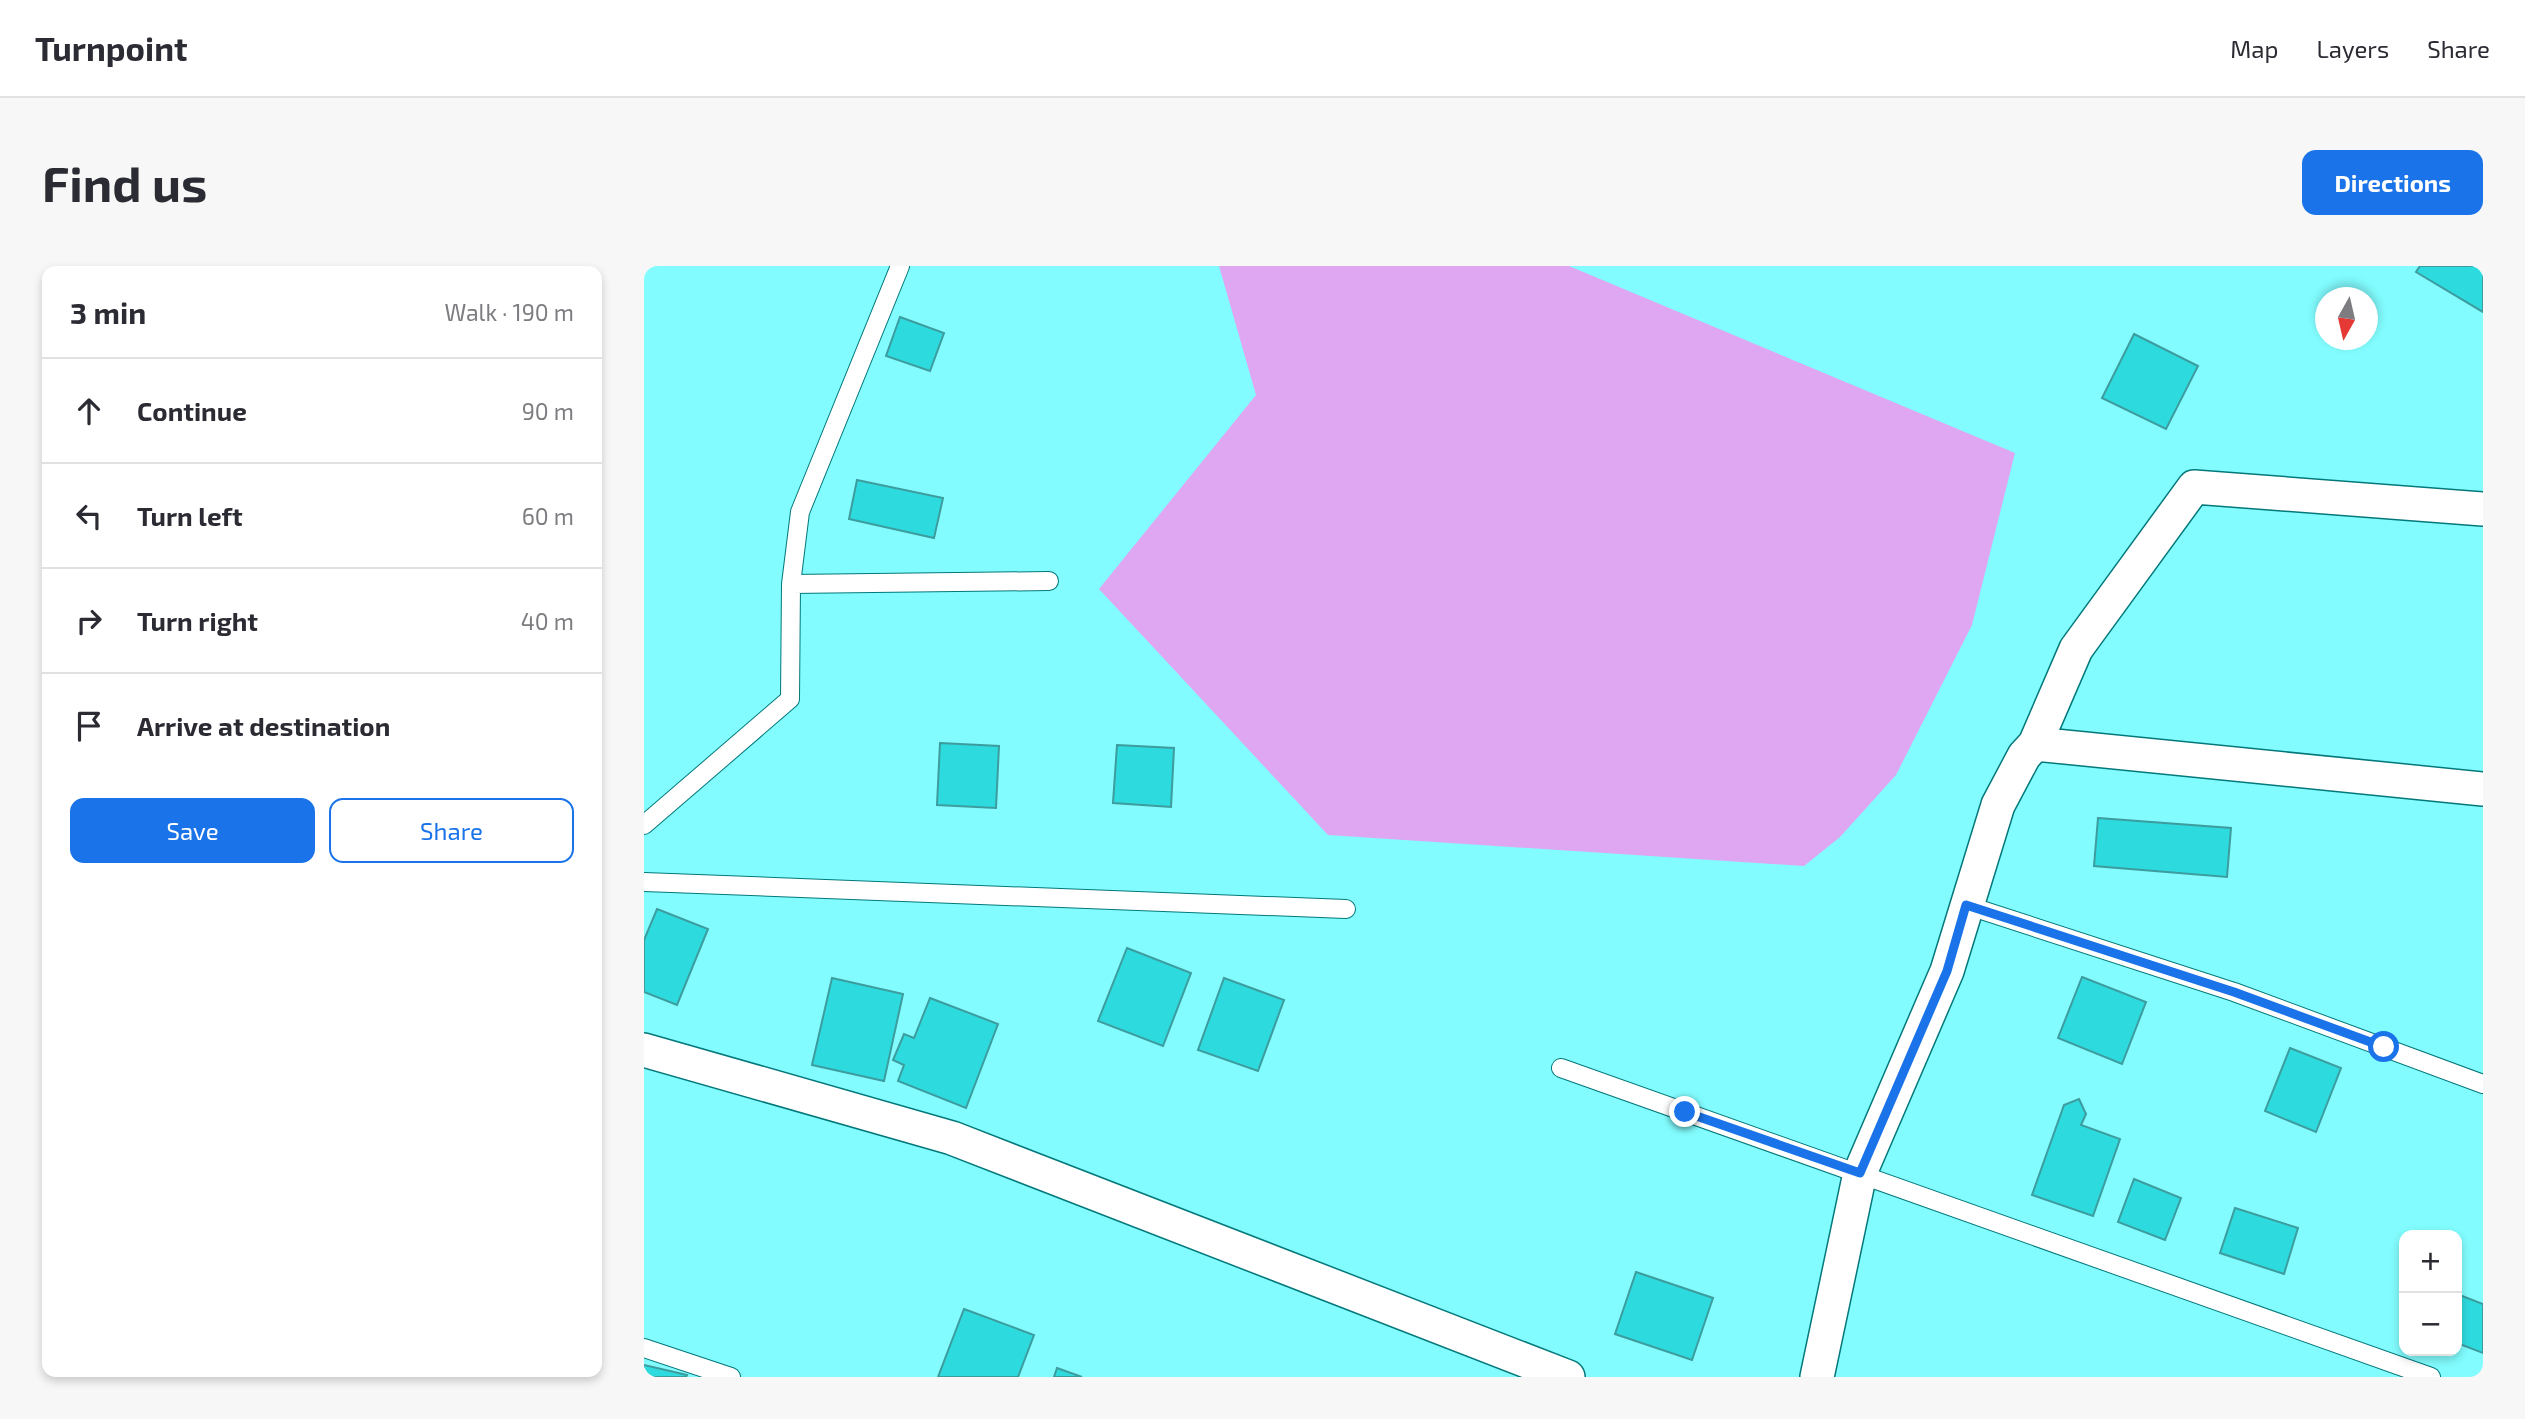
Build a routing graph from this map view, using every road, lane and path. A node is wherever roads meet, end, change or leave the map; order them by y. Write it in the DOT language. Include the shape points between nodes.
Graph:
graph roads {
  1 [pos="900,266"];
  2 [pos="2483,509"];
  3 [pos="1049,581"];
  4 [pos="791,584"];
  5 [pos="2035,744"];
  6 [pos="2483,789"];
  7 [pos="644,825"];
  8 [pos="644,882"];
  9 [pos="1966,905"];
  10 [pos="1346,909"];
  11 [pos="644,1050"];
  12 [pos="1561,1068"];
  13 [pos="2483,1084"];
  14 [pos="1860,1173"];
  15 [pos="644,1348"];
  16 [pos="731,1377"];
  17 [pos="1569,1377"];
  18 [pos="1817,1377"];
  19 [pos="2431,1377"];
  1 -- 4 [label="lane" via="800,512"];
  2 -- 5 [label="street" via="2194,487 2076,649"];
  3 -- 4 [label="lane"];
  4 -- 7 [label="lane" via="790,699"];
  5 -- 6 [label="street"];
  5 -- 9 [label="street" via="1998,805"];
  8 -- 10 [label="lane"];
  9 -- 13 [label="lane" via="2234,992"];
  9 -- 14 [label="street" via="1947,971"];
  11 -- 17 [label="street" via="952,1138"];
  12 -- 14 [label="lane"];
  14 -- 18 [label="street"];
  14 -- 19 [label="lane"];
  15 -- 16 [label="lane"];
}
